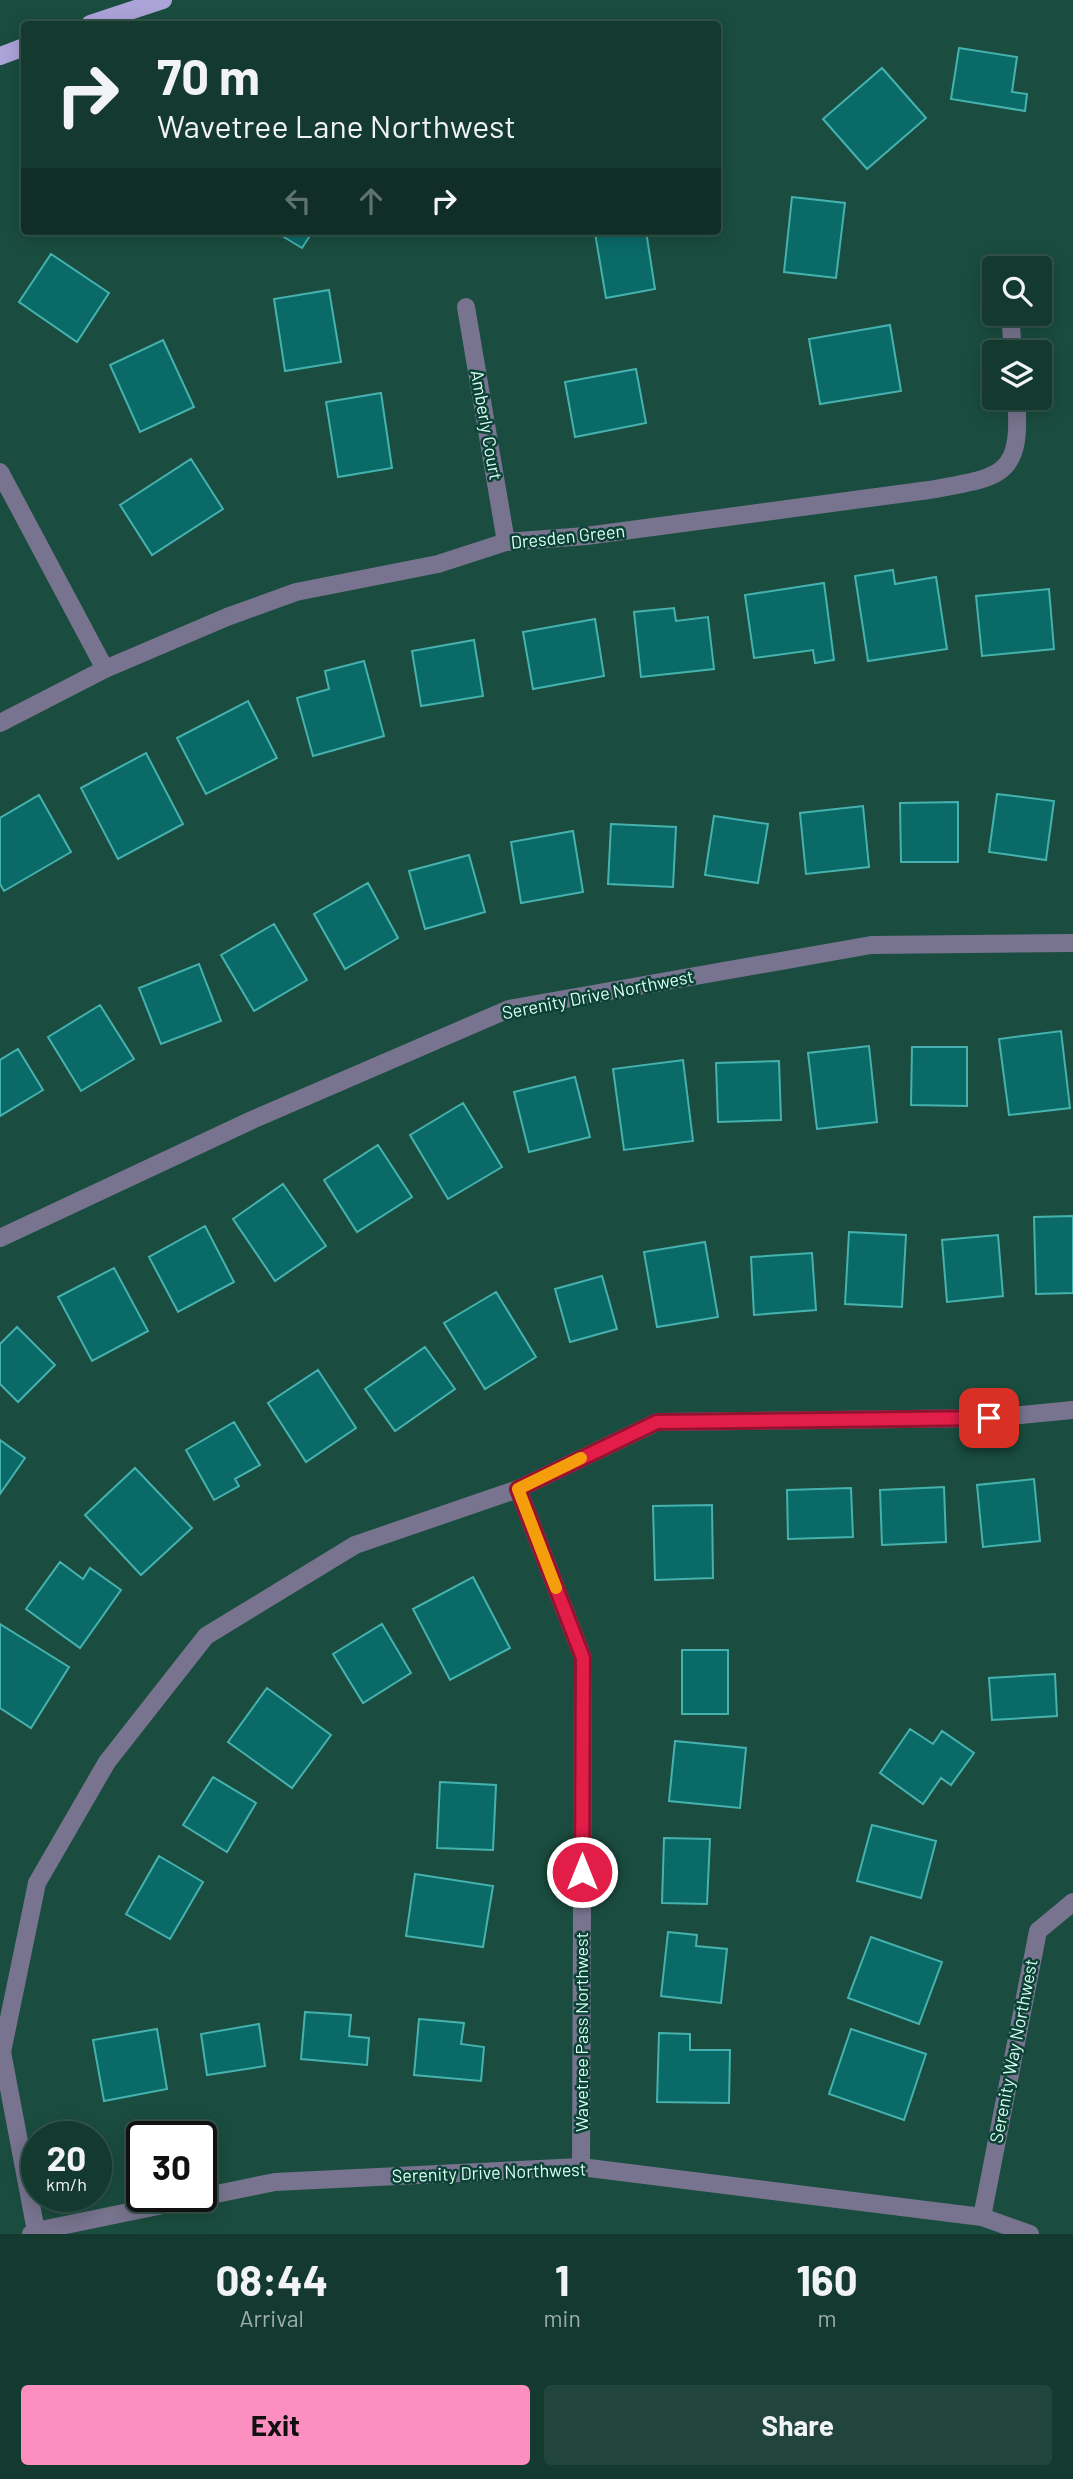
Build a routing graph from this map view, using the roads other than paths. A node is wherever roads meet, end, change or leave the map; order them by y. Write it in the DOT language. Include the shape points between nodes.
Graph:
graph roads {
  1 [pos="163,0"];
  2 [pos="99,21"];
  3 [pos="21,48"];
  4 [pos="0,56"];
  5 [pos="466,307"];
  6 [pos="1016,410"];
  7 [pos="0,472"];
  8 [pos="506,542"];
  9 [pos="105,669"];
  10 [pos="0,723"];
  11 [pos="1073,943"];
  12 [pos="0,1238"];
  13 [pos="1073,1410"];
  14 [pos="518,1489"];
  15 [pos="1073,1902"];
  16 [pos="581,2167"];
  17 [pos="982,2217"];
  18 [pos="34,2232"];
  19 [pos="1030,2234"];
  1 -- 2 [label="main road"];
  3 -- 4 [label="main road"];
  5 -- 8 [label="street, Amberly Court"];
  6 -- 8 [label="street, Dresden Green" via="1017,445 1007,467 983,480 614,533"];
  7 -- 9 [label="street"];
  8 -- 9 [label="street, Dresden Green" via="438,564 296,592"];
  9 -- 10 [label="street, Dresden Green"];
  11 -- 12 [label="street, Serenity Drive Northwest" via="870,944 509,1009 252,1120"];
  13 -- 14 [label="street" via="989,1418 657,1422"];
  14 -- 16 [label="street, Wavetree Pass Northwest" via="583,1658"];
  14 -- 18 [label="street" via="355,1545 205,1636 107,1762 37,1882 2,2052"];
  15 -- 17 [label="street, Serenity Way Northwest" via="1038,1931"];
  16 -- 17 [label="street, Serenity Drive Northwest"];
  16 -- 18 [label="street, Serenity Drive Northwest" via="275,2182"];
  17 -- 19 [label="street, Serenity Drive Northwest"];
}
